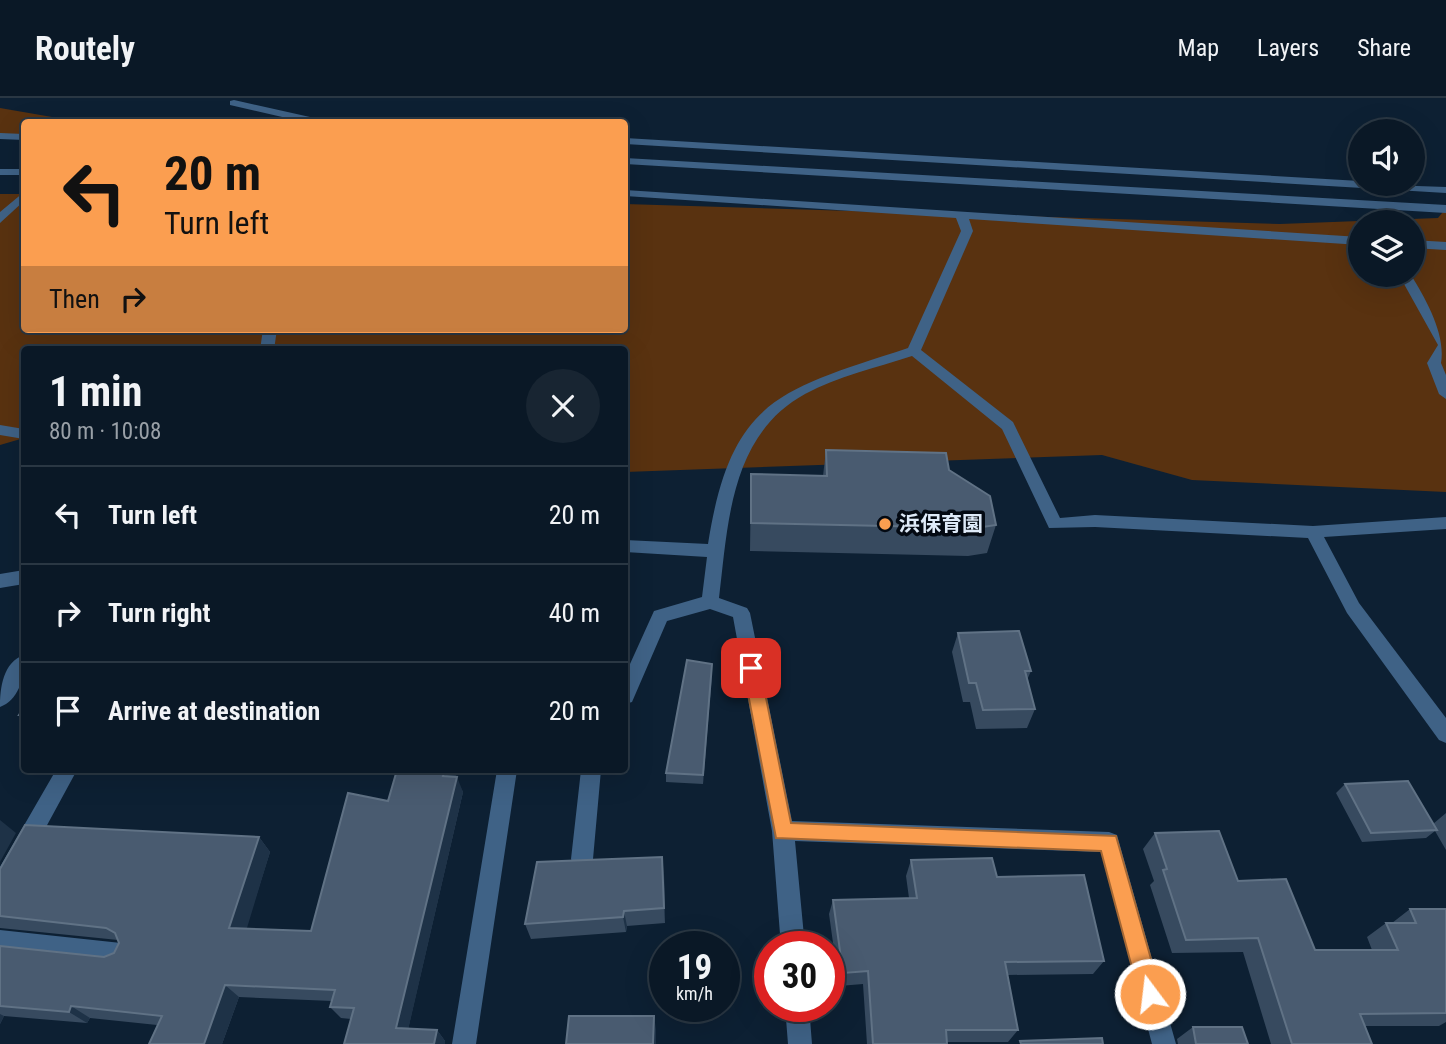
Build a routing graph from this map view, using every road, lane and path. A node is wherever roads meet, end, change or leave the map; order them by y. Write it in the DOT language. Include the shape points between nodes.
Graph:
graph roads {
  1 [pos="234,103"];
  2 [pos="297,119"];
  3 [pos="0,136"];
  4 [pos="21,137"];
  5 [pos="628,141"];
  6 [pos="628,161"];
  7 [pos="0,172"];
  8 [pos="21,172"];
  9 [pos="1446,190"];
  10 [pos="628,193"];
  11 [pos="21,198"];
  12 [pos="1446,209"];
  13 [pos="962,217"];
  14 [pos="0,219"];
  15 [pos="1348,240"];
  16 [pos="1425,245"];
  17 [pos="1446,246"];
  18 [pos="1412,287"];
  19 [pos="1445,346"];
  20 [pos="914,351"];
  21 [pos="1446,394"];
  22 [pos="0,430"];
  23 [pos="21,434"];
  24 [pos="1446,523"];
  25 [pos="1313,532"];
  26 [pos="628,547"];
  27 [pos="717,551"];
  28 [pos="21,578"];
  29 [pos="0,581"];
  30 [pos="710,603"];
  31 [pos="21,668"];
  32 [pos="628,689"];
  33 [pos="0,699"];
  34 [pos="1446,734"];
  35 [pos="65,773"];
  36 [pos="507,773"];
  37 [pos="591,773"];
  38 [pos="783,831"];
  39 [pos="582,859"];
  40 [pos="0,889"];
  41 [pos="792,931"];
  42 [pos="0,942"];
  43 [pos="121,955"];
  44 [pos="798,1022"];
  45 [pos="464,1044"];
  46 [pos="800,1044"];
  47 [pos="1164,1044"];
  1 -- 2 [label="street"];
  3 -- 4 [label="street"];
  5 -- 9 [label="street"];
  6 -- 12 [label="street"];
  7 -- 8 [label="street"];
  10 -- 13 [label="street"];
  11 -- 14 [label="street"];
  13 -- 15 [label="street"];
  13 -- 20 [label="street" via="967,231"];
  16 -- 17 [label="street"];
  18 -- 19 [label="street"];
  19 -- 21 [label="street" via="1434,363"];
  20 -- 25 [label="street" via="1009,426 1055,524 1095,521"];
  20 -- 27 [label="street" via="798,392 759,420 741,447 724,497"];
  22 -- 23 [label="street"];
  24 -- 25 [label="street"];
  25 -- 34 [label="street" via="1353,608"];
  26 -- 27 [label="street"];
  27 -- 30 [label="street"];
  28 -- 29 [label="street"];
  30 -- 32 [label="street" via="660,616"];
  30 -- 38 [label="street" via="741,613"];
  31 -- 33 [label="street"];
  35 -- 40 [label="street"];
  36 -- 45 [label="street"];
  37 -- 39 [label="street"];
  38 -- 41 [label="street"];
  38 -- 47 [label="street" via="1109,842"];
  42 -- 43 [label="street"];
  44 -- 46 [label="street"];
}
